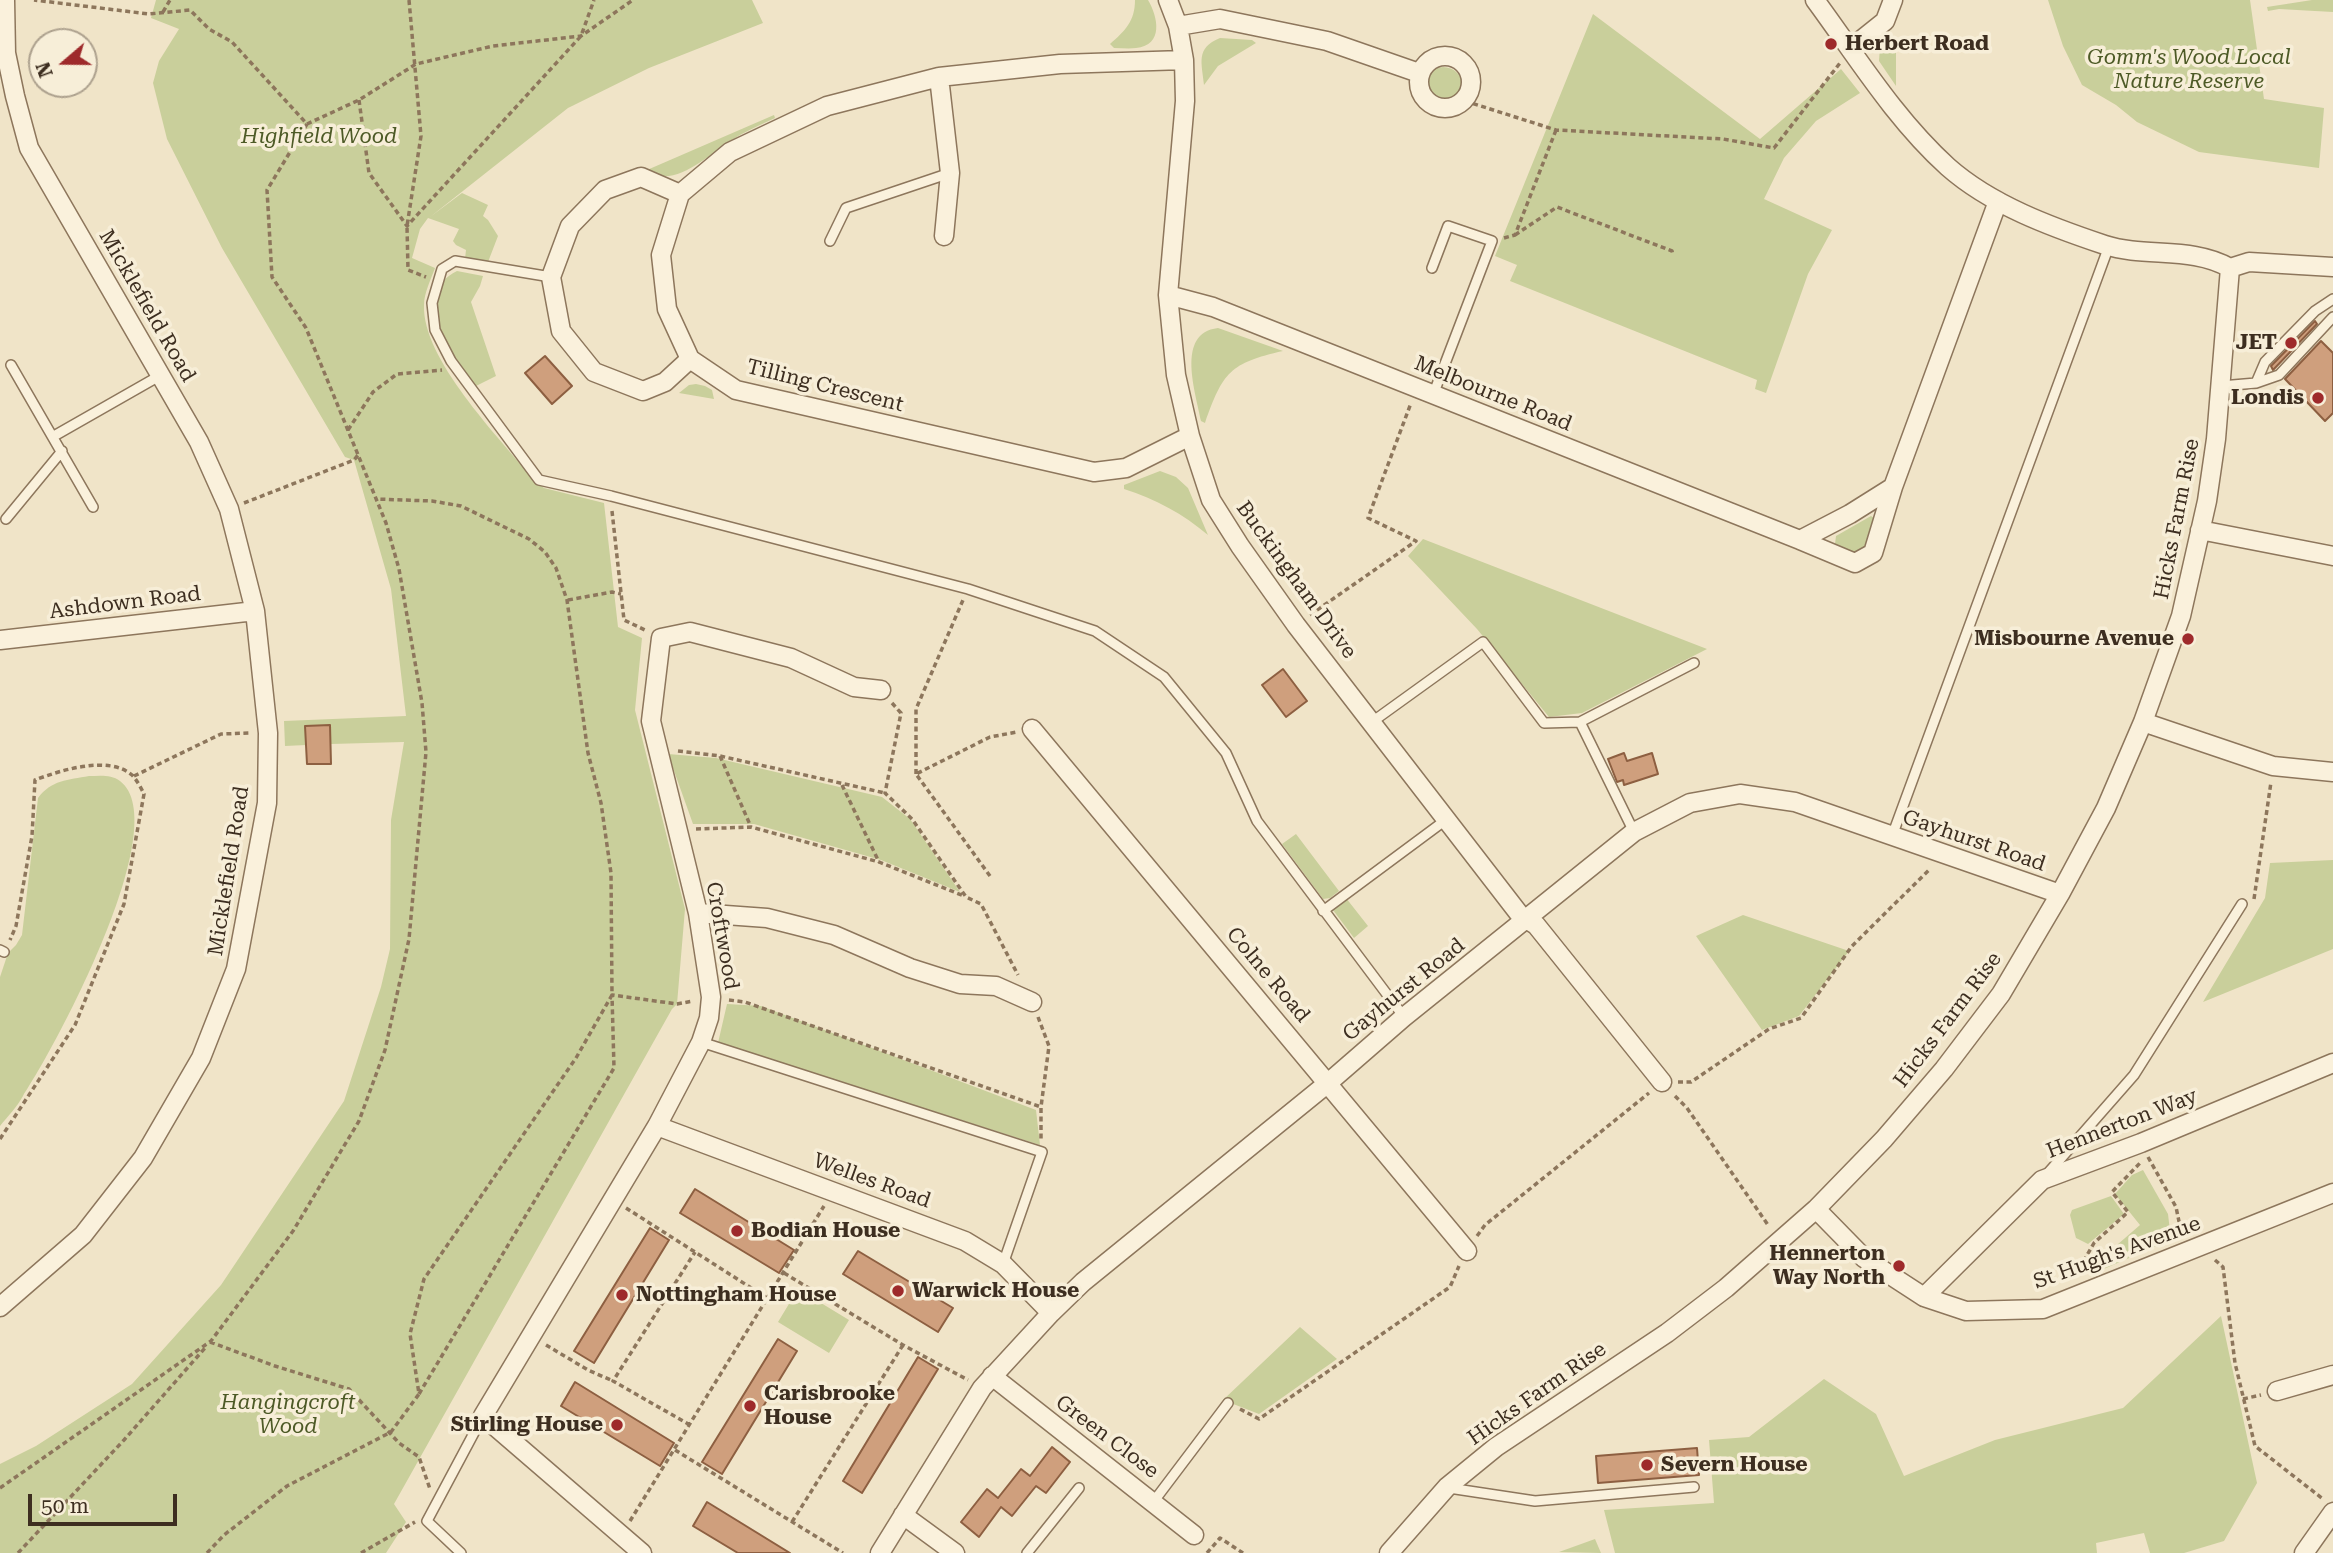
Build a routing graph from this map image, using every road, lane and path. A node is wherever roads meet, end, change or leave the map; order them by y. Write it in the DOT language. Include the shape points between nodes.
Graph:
graph roads {
  1 [pos="5,0"];
  2 [pos="34,0"];
  3 [pos="170,0"];
  4 [pos="409,0"];
  5 [pos="594,0"];
  6 [pos="633,0"];
  7 [pos="1168,0"];
  8 [pos="1815,0"];
  9 [pos="1893,0"];
  10 [pos="163,12"];
  11 [pos="1178,26"];
  12 [pos="581,36"];
  13 [pos="1850,49"];
  14 [pos="3,54"];
  15 [pos="1184,60"];
  16 [pos="416,64"];
  17 [pos="1419,74"];
  18 [pos="939,77"];
  19 [pos="359,100"];
  20 [pos="1465,100"];
  21 [pos="307,124"];
  22 [pos="1556,130"];
  23 [pos="950,173"];
  24 [pos="680,194"];
  25 [pos="1998,201"];
  26 [pos="407,226"];
  27 [pos="1515,235"];
  28 [pos="944,236"];
  29 [pos="830,241"];
  30 [pos="1492,241"];
  31 [pos="2109,246"];
  32 [pos="1673,255"];
  33 [pos="2333,267"];
  34 [pos="1432,268"];
  35 [pos="2230,268"];
  36 [pos="551,277"];
  37 [pos="438,282"];
  38 [pos="1168,295"];
  39 [pos="2333,299"];
  40 [pos="2333,317"];
  41 [pos="690,359"];
  42 [pos="11,365"];
  43 [pos="441,370"];
  44 [pos="161,375"];
  45 [pos="2256,383"];
  46 [pos="2221,386"];
  47 [pos="1425,391"];
  48 [pos="348,430"];
  49 [pos="54,436"];
  50 [pos="1190,436"];
  51 [pos="62,451"];
  52 [pos="358,455"];
  53 [pos="1893,487"];
  54 [pos="611,496"];
  55 [pos="375,499"];
  56 [pos="93,507"];
  57 [pos="229,509"];
  58 [pos="6,519"];
  59 [pos="2200,530"];
  60 [pos="1800,540"];
  61 [pos="2333,556"];
  62 [pos="968,589"];
  63 [pos="621,594"];
  64 [pos="567,600"];
  65 [pos="255,611"];
  66 [pos="1296,625"];
  67 [pos="662,638"];
  68 [pos="0,640"];
  69 [pos="1694,663"];
  70 [pos="881,690"];
  71 [pos="1372,722"];
  72 [pos="1580,722"];
  73 [pos="2143,722"];
  74 [pos="1032,729"];
  75 [pos="268,733"];
  76 [pos="656,748"];
  77 [pos="720,756"];
  78 [pos="2273,766"];
  79 [pos="2333,772"];
  80 [pos="916,774"];
  81 [pos="134,776"];
  82 [pos="842,784"];
  83 [pos="885,793"];
  84 [pos="1447,818"];
  85 [pos="751,827"];
  86 [pos="677,829"];
  87 [pos="1634,832"];
  88 [pos="1892,836"];
  89 [pos="1944,855"];
  90 [pos="879,862"];
  91 [pos="990,876"];
  92 [pos="2060,894"];
  93 [pos="966,897"];
  94 [pos="2254,899"];
  95 [pos="2242,904"];
  96 [pos="1323,911"];
  97 [pos="698,913"];
  98 [pos="1528,919"];
  99 [pos="2,951"];
  100 [pos="612,995"];
  101 [pos="711,997"];
  102 [pos="1032,1002"];
  103 [pos="1404,1017"];
  104 [pos="701,1042"];
  105 [pos="2333,1063"];
  106 [pos="1662,1082"];
  107 [pos="1328,1083"];
  108 [pos="1041,1107"];
  109 [pos="657,1126"];
  110 [pos="0,1139"];
  111 [pos="2141,1143"];
  112 [pos="1042,1152"];
  113 [pos="2042,1180"];
  114 [pos="833,1191"];
  115 [pos="2333,1193"];
  116 [pos="1815,1209"];
  117 [pos="638,1215"];
  118 [pos="1780,1242"];
  119 [pos="1467,1251"];
  120 [pos="695,1252"];
  121 [pos="2186,1252"];
  122 [pos="1003,1264"];
  123 [pos="2223,1267"];
  124 [pos="784,1273"];
  125 [pos="1924,1297"];
  126 [pos="768,1298"];
  127 [pos="2060,1302"];
  128 [pos="0,1307"];
  129 [pos="1051,1313"];
  130 [pos="211,1341"];
  131 [pos="903,1345"];
  132 [pos="554,1350"];
  133 [pos="956,1374"];
  134 [pos="2333,1375"];
  135 [pos="992,1376"];
  136 [pos="614,1381"];
  137 [pos="2277,1391"];
  138 [pos="419,1394"];
  139 [pos="1228,1403"];
  140 [pos="483,1416"];
  141 [pos="690,1425"];
  142 [pos="391,1432"];
  143 [pos="674,1450"];
  144 [pos="1447,1487"];
  145 [pos="1695,1487"];
  146 [pos="0,1488"];
  147 [pos="1079,1488"];
  148 [pos="440,1500"];
  149 [pos="1154,1501"];
  150 [pos="2328,1506"];
  151 [pos="904,1515"];
  152 [pos="792,1522"];
  153 [pos="424,1525"];
  154 [pos="622,1534"];
  155 [pos="1194,1535"];
  156 [pos="18,1553"];
  157 [pos="207,1553"];
  158 [pos="361,1553"];
  159 [pos="461,1553"];
  160 [pos="642,1553"];
  161 [pos="843,1553"];
  162 [pos="880,1553"];
  163 [pos="955,1553"];
  164 [pos="1027,1553"];
  165 [pos="1207,1553"];
  166 [pos="1243,1553"];
  167 [pos="1389,1553"];
  168 [pos="2304,1553"];
  1 -- 14 [label="street, Micklefield Road"];
  2 -- 10 [label="path"];
  3 -- 10 [label="path"];
  4 -- 16 [label="path"];
  5 -- 12 [label="path"];
  6 -- 12 [label="path"];
  7 -- 11 [label="street, Buckingham Drive"];
  8 -- 13 [label="street"];
  9 -- 13 [label="street" via="1885,20"];
  10 -- 21 [label="path" via="190,10 209,29 232,42"];
  11 -- 15 [label="street, Buckingham Drive"];
  11 -- 17 [label="street" via="1220,19 1327,41"];
  12 -- 16 [label="path" via="493,46"];
  12 -- 26 [label="path"];
  13 -- 22 [label="path" via="1774,148 1723,139"];
  13 -- 25 [label="street" via="1902,119 1950,168"];
  14 -- 44 [label="street, Micklefield Road" via="29,148"];
  15 -- 18 [label="street" via="1060,65"];
  15 -- 38 [label="street, Buckingham Drive" via="1185,101"];
  16 -- 19 [label="path"];
  16 -- 26 [label="path" via="421,136"];
  17 -- 20 [label="street" via="1420,92 1431,106 1449,109"];
  17 -- 20 [label="street" via="1431,58 1450,54 1466,64 1473,83"];
  18 -- 23 [label="street"];
  18 -- 24 [label="street" via="827,106 730,152"];
  19 -- 21 [label="path"];
  19 -- 26 [label="path" via="369,173"];
  20 -- 22 [label="path"];
  21 -- 48 [label="path" via="267,190 272,277 306,328"];
  22 -- 27 [label="path"];
  23 -- 28 [label="street"];
  23 -- 29 [label="lane" via="846,208"];
  24 -- 36 [label="street" via="641,177 605,190 570,226"];
  24 -- 41 [label="street" via="662,255 667,309"];
  25 -- 31 [label="street"];
  25 -- 53 [label="street, Melbourne Road"];
  26 -- 37 [label="path" via="408,270"];
  27 -- 30 [label="path"];
  27 -- 32 [label="path" via="1557,207"];
  30 -- 34 [label="lane" via="1448,226"];
  30 -- 47 [label="lane"];
  31 -- 35 [label="street" via="2213,258"];
  31 -- 88 [label="lane"];
  33 -- 35 [label="street" via="2249,262"];
  35 -- 46 [label="street, Hicks Farm Rise"];
  36 -- 37 [label="lane" via="455,261 442,269"];
  36 -- 41 [label="street" via="561,331 594,372 643,391 665,383"];
  37 -- 54 [label="lane" via="432,303 435,330 451,361 539,480"];
  38 -- 47 [label="street, Melbourne Road" via="1213,307"];
  38 -- 50 [label="street, Buckingham Drive" via="1176,375"];
  39 -- 45 [label="lane" via="2265,362"];
  40 -- 45 [label="lane" via="2278,375"];
  41 -- 50 [label="street, Tilling Crescent" via="736,390 1094,472 1126,468"];
  42 -- 49 [label="lane"];
  43 -- 48 [label="path" via="397,374 373,392"];
  44 -- 49 [label="lane"];
  44 -- 57 [label="street, Micklefield Road" via="200,442"];
  45 -- 46 [label="lane"];
  46 -- 59 [label="street, Hicks Farm Rise"];
  47 -- 60 [label="street, Melbourne Road"];
  47 -- 66 [label="path" via="1368,518 1416,541"];
  48 -- 52 [label="path"];
  49 -- 51 [label="lane"];
  50 -- 66 [label="street, Buckingham Drive" via="1211,500"];
  51 -- 56 [label="lane"];
  51 -- 58 [label="lane"];
  52 -- 55 [label="path"];
  52 -- 57 [label="path"];
  53 -- 60 [label="street"];
  53 -- 60 [label="street, Melbourne Road" via="1873,553 1855,563"];
  54 -- 62 [label="lane"];
  54 -- 63 [label="path"];
  55 -- 64 [label="path" via="461,506 529,539 555,568"];
  55 -- 130 [label="path" via="399,569 426,752 409,939 385,1050 359,1121 293,1231"];
  57 -- 65 [label="street, Micklefield Road"];
  59 -- 61 [label="street"];
  59 -- 73 [label="street, Hicks Farm Rise" via="2181,616"];
  62 -- 80 [label="path" via="916,709"];
  62 -- 96 [label="lane" via="1095,631 1164,677 1226,753 1256,821"];
  63 -- 64 [label="path"];
  63 -- 67 [label="path" via="624,620"];
  64 -- 100 [label="path" via="588,753 611,873"];
  65 -- 68 [label="street, Ashdown Road"];
  65 -- 75 [label="street, Micklefield Road"];
  66 -- 71 [label="street, Buckingham Drive"];
  67 -- 70 [label="street" via="690,632 791,658 854,687"];
  67 -- 76 [label="street, Croftwood" via="651,721"];
  69 -- 72 [label="lane"];
  70 -- 83 [label="path" via="901,713"];
  71 -- 72 [label="lane" via="1483,642 1544,723"];
  71 -- 84 [label="street, Buckingham Drive"];
  72 -- 87 [label="lane"];
  73 -- 78 [label="street"];
  73 -- 92 [label="street, Hicks Farm Rise" via="2106,808"];
  74 -- 80 [label="path" via="990,737"];
  74 -- 107 [label="street, Colne Road"];
  75 -- 81 [label="path" via="221,734"];
  75 -- 128 [label="street, Micklefield Road" via="267,803 236,969 201,1058 143,1158 83,1235"];
  76 -- 77 [label="path"];
  76 -- 86 [label="street, Croftwood"];
  77 -- 82 [label="path"];
  77 -- 85 [label="path"];
  78 -- 79 [label="street"];
  78 -- 94 [label="path"];
  80 -- 91 [label="path"];
  81 -- 99 [label="path" via="114,765 61,770 35,780 32,836 16,926"];
  81 -- 110 [label="path" via="144,794 124,904 75,1025"];
  82 -- 83 [label="path"];
  82 -- 90 [label="path"];
  83 -- 93 [label="path" via="912,819"];
  84 -- 96 [label="lane"];
  84 -- 98 [label="street, Buckingham Drive" via="1520,915"];
  85 -- 86 [label="path"];
  85 -- 90 [label="path"];
  86 -- 97 [label="street, Croftwood"];
  87 -- 88 [label="street, Gayhurst Road" via="1690,803 1740,794 1795,802"];
  87 -- 98 [label="street, Gayhurst Road"];
  88 -- 89 [label="street, Gayhurst Road"];
  89 -- 92 [label="street, Gayhurst Road"];
  89 -- 106 [label="path" via="1852,946 1801,1018 1769,1029 1690,1082"];
  90 -- 93 [label="path"];
  92 -- 116 [label="street, Hicks Farm Rise" via="2001,994 1944,1069"];
  93 -- 102 [label="path" via="981,904"];
  95 -- 113 [label="lane" via="2134,1075"];
  96 -- 103 [label="lane"];
  97 -- 101 [label="street, Croftwood"];
  97 -- 102 [label="street" via="767,918 834,935 910,968 960,984 996,986"];
  98 -- 103 [label="street, Gayhurst Road"];
  98 -- 106 [label="street, Buckingham Drive"];
  100 -- 101 [label="path" via="677,1004"];
  100 -- 138 [label="path" via="614,1068"];
  100 -- 138 [label="path" via="576,1058 425,1279 410,1334"];
  101 -- 104 [label="street, Croftwood"];
  101 -- 108 [label="path" via="746,1002"];
  102 -- 108 [label="path" via="1049,1046"];
  103 -- 107 [label="street, Gayhurst Road"];
  104 -- 109 [label="street, Croftwood"];
  104 -- 112 [label="lane"];
  105 -- 111 [label="street, Hennerton Way"];
  106 -- 118 [label="path" via="1687,1108"];
  106 -- 119 [label="path" via="1485,1225"];
  107 -- 119 [label="street, Colne Road"];
  107 -- 129 [label="street, Gayhurst Road"];
  108 -- 112 [label="path"];
  109 -- 114 [label="street, Welles Road"];
  109 -- 140 [label="street, Croftwood"];
  111 -- 113 [label="street, Hennerton Way"];
  111 -- 121 [label="path" via="2176,1207"];
  111 -- 127 [label="path" via="2142,1161 2112,1192 2128,1212 2094,1243"];
  112 -- 122 [label="lane"];
  113 -- 125 [label="street, Hennerton Way"];
  114 -- 122 [label="street, Welles Road" via="965,1241"];
  114 -- 124 [label="path"];
  115 -- 121 [label="street, St Hugh's Avenue"];
  116 -- 118 [label="street, Hicks Farm Rise"];
  116 -- 125 [label="street, St Hugh's Avenue" via="1864,1258"];
  117 -- 120 [label="path"];
  118 -- 144 [label="street, Hicks Farm Rise" via="1667,1333 1496,1447"];
  119 -- 139 [label="path" via="1450,1287 1259,1419"];
  120 -- 126 [label="path"];
  120 -- 136 [label="path"];
  121 -- 127 [label="street, St Hugh's Avenue"];
  122 -- 129 [label="street, Welles Road"];
  123 -- 150 [label="path" via="2235,1363 2255,1446"];
  124 -- 126 [label="path"];
  124 -- 131 [label="path"];
  125 -- 127 [label="street, St Hugh's Avenue" via="1966,1311 2043,1309"];
  126 -- 141 [label="path"];
  129 -- 135 [label="street, Gayhurst Road"];
  130 -- 142 [label="path" via="349,1389"];
  130 -- 146 [label="path"];
  130 -- 156 [label="path"];
  131 -- 133 [label="path"];
  131 -- 152 [label="path"];
  132 -- 136 [label="path"];
  134 -- 137 [label="street"];
  135 -- 149 [label="street, Green Close"];
  135 -- 151 [label="street, Gayhurst Road"];
  136 -- 141 [label="path"];
  138 -- 142 [label="path"];
  139 -- 149 [label="lane"];
  140 -- 148 [label="lane"];
  140 -- 154 [label="street"];
  141 -- 143 [label="path"];
  142 -- 148 [label="path" via="419,1457 428,1488"];
  142 -- 157 [label="path" via="287,1486"];
  143 -- 152 [label="path"];
  143 -- 154 [label="path"];
  144 -- 145 [label="lane" via="1535,1501"];
  144 -- 167 [label="street, Hicks Farm Rise"];
  147 -- 164 [label="lane"];
  148 -- 153 [label="lane"];
  149 -- 155 [label="street, Green Close"];
  150 -- 168 [label="street"];
  151 -- 162 [label="street, Gayhurst Road"];
  151 -- 163 [label="street"];
  152 -- 161 [label="path"];
  153 -- 158 [label="path" via="415,1522"];
  153 -- 159 [label="lane"];
  154 -- 160 [label="street"];
  165 -- 166 [label="path" via="1220,1538"];
}
